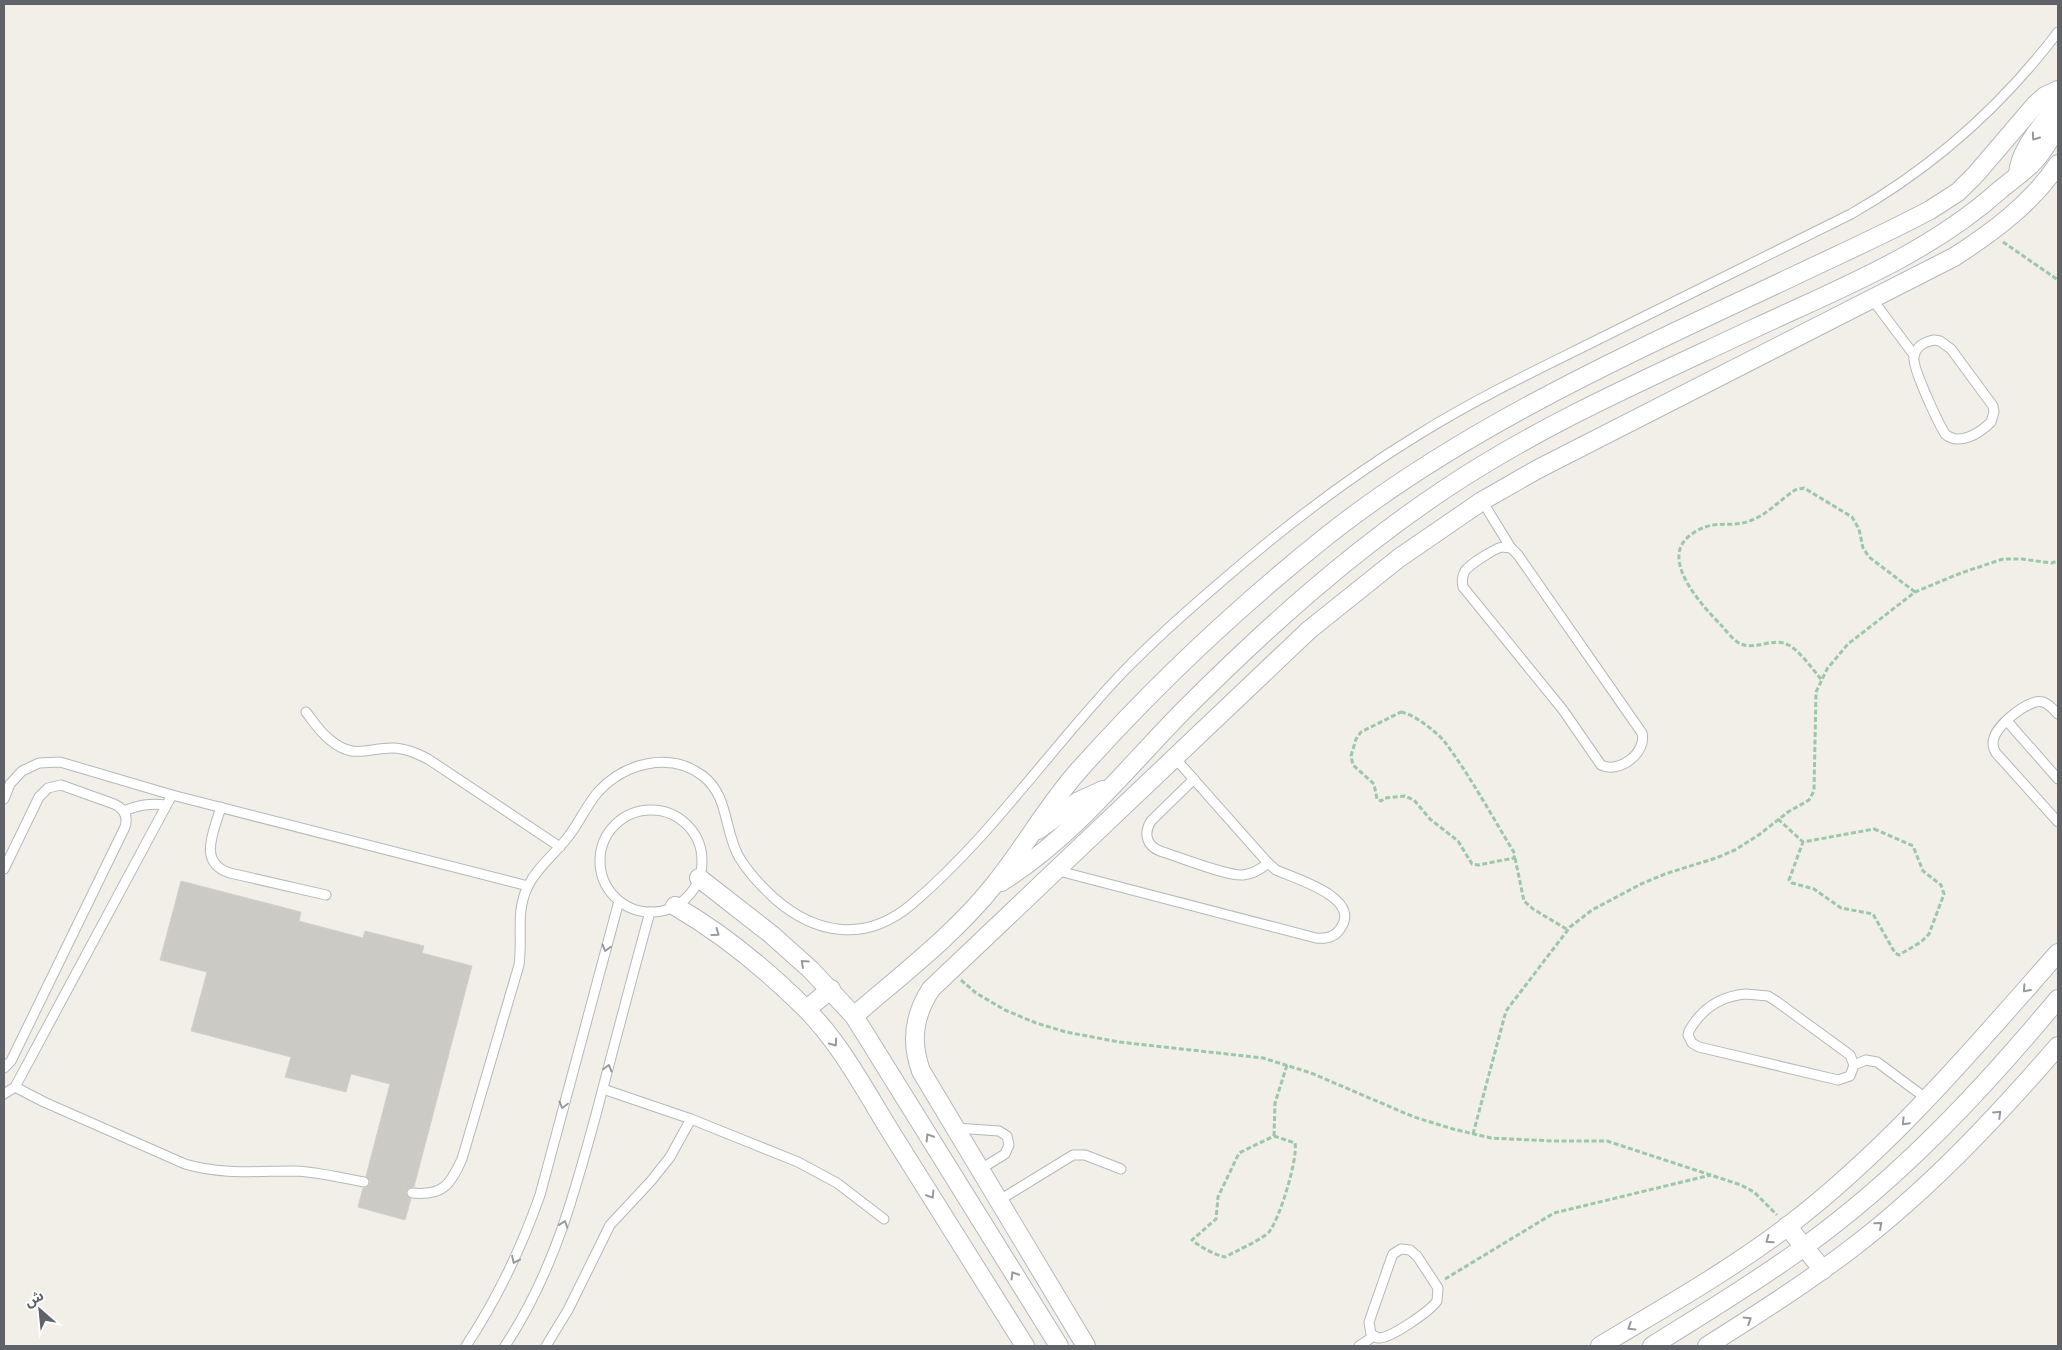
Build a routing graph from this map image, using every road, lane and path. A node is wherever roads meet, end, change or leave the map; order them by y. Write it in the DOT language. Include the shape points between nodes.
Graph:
graph roads {
  1 [pos="2058,32"];
  2 [pos="2058,90"];
  3 [pos="2058,103"];
  4 [pos="2058,126"];
  5 [pos="2058,164"];
  6 [pos="2018,174"];
  7 [pos="1958,192"];
  8 [pos="1975,213"];
  9 [pos="1990,233"];
  10 [pos="2058,280"];
  11 [pos="1872,299"];
  12 [pos="1914,355"];
  13 [pos="1482,502"];
  14 [pos="1511,548"];
  15 [pos="2058,561"];
  16 [pos="1914,592"];
  17 [pos="1821,679"];
  18 [pos="306,712"];
  19 [pos="2058,714"];
  20 [pos="2007,721"];
  21 [pos="1174,757"];
  22 [pos="1194,779"];
  23 [pos="2058,779"];
  24 [pos="1108,789"];
  25 [pos="172,795"];
  26 [pos="4,799"];
  27 [pos="166,805"];
  28 [pos="221,808"];
  29 [pos="124,811"];
  30 [pos="1778,819"];
  31 [pos="2058,822"];
  32 [pos="1030,835"];
  33 [pos="1803,842"];
  34 [pos="560,847"];
  35 [pos="1515,857"];
  36 [pos="1268,863"];
  37 [pos="4,869"];
  38 [pos="1055,870"];
  39 [pos="699,878"];
  40 [pos="528,886"];
  41 [pos="992,888"];
  42 [pos="326,895"];
  43 [pos="619,901"];
  44 [pos="675,906"];
  45 [pos="650,912"];
  46 [pos="1568,930"];
  47 [pos="929,951"];
  48 [pos="2058,953"];
  49 [pos="949,970"];
  50 [pos="831,989"];
  51 [pos="2058,999"];
  52 [pos="807,1009"];
  53 [pos="854,1016"];
  54 [pos="2058,1046"];
  55 [pos="1287,1064"];
  56 [pos="1854,1065"];
  57 [pos="4,1068"];
  58 [pos="15,1087"];
  59 [pos="603,1089"];
  60 [pos="4,1094"];
  61 [pos="1927,1099"];
  62 [pos="691,1119"];
  63 [pos="955,1128"];
  64 [pos="1473,1134"];
  65 [pos="1274,1136"];
  66 [pos="1121,1169"];
  67 [pos="979,1170"];
  68 [pos="1712,1175"];
  69 [pos="364,1182"];
  70 [pos="412,1193"];
  71 [pos="998,1201"];
  72 [pos="884,1219"];
  73 [pos="1787,1226"];
  74 [pos="1804,1247"];
  75 [pos="1823,1270"];
  76 [pos="1435,1284"];
  77 [pos="1030,1300"];
  78 [pos="1066,1315"];
  79 [pos="1374,1336"];
  80 [pos="466,1346"];
  81 [pos="505,1346"];
  82 [pos="546,1346"];
  83 [pos="1025,1346"];
  84 [pos="1059,1346"];
  85 [pos="1086,1346"];
  86 [pos="1359,1346"];
  87 [pos="1600,1346"];
  88 [pos="1652,1346"];
  89 [pos="1707,1346"];
  1 -- 34 [label="lane" via="1995,105 1921,170 1887,194 1462,409 1374,463 1324,499 1225,579 1124,671 972,845 912,904 890,919 862,928 832,930 798,916 764,888 740,859 718,791 700,774 678,764 653,763 618,776 594,796"];
  2 -- 7 [label="street" via="2036,105"];
  3 -- 6 [label="street, one-way" via="2028,147 2019,164"];
  4 -- 6 [label="street" via="2039,155"];
  5 -- 9 [label="street" via="2027,201"];
  6 -- 8 [label="street"];
  7 -- 8 [label="street"];
  7 -- 32 [label="street" via="1904,224 1558,390 1491,426 1392,488 1322,540 1192,654 1078,771"];
  8 -- 9 [label="street"];
  8 -- 24 [label="street" via="1942,236 1884,268 1578,411 1444,490 1348,560 1263,633"];
  9 -- 10 [label="path"];
  9 -- 11 [label="street" via="1954,258"];
  11 -- 12 [label="lane"];
  11 -- 13 [label="street" via="1538,469"];
  12 -- 12 [label="lane" via="1928,341 1940,341 1946,345 1993,406 1991,422 1960,440 1949,438 1915,368"];
  13 -- 14 [label="lane"];
  13 -- 21 [label="street" via="1353,593"];
  14 -- 14 [label="lane" via="1642,734 1640,749 1620,766 1602,765 1563,710 1463,587 1463,576 1469,567 1498,548"];
  15 -- 16 [label="path" via="2003,559"];
  16 -- 17 [label="path" via="1848,644"];
  16 -- 17 [label="path" via="1870,557 1863,548 1859,529 1852,517 1804,488 1796,490 1755,520 1707,526 1693,532 1678,550 1678,557 1690,590 1709,614 1742,644 1786,644"];
  17 -- 30 [label="path" via="1814,702 1814,791 1808,800"];
  18 -- 34 [label="lane" via="328,738 348,750 371,752 395,748 412,751 428,759"];
  19 -- 20 [label="lane" via="2043,702 2031,702"];
  20 -- 23 [label="lane"];
  20 -- 31 [label="lane" via="1994,737 1996,753"];
  21 -- 22 [label="lane"];
  21 -- 38 [label="street"];
  22 -- 36 [label="lane"];
  22 -- 36 [label="lane" via="1148,826 1146,836 1151,846 1160,852 1234,874 1256,872"];
  24 -- 32 [label="street" via="1077,802"];
  24 -- 41 [label="street" via="1051,845"];
  25 -- 26 [label="lane" via="60,762 50,762 22,771 10,784"];
  25 -- 27 [label="lane"];
  25 -- 28 [label="lane"];
  27 -- 29 [label="lane" via="144,804"];
  27 -- 58 [label="lane"];
  28 -- 40 [label="lane"];
  28 -- 42 [label="lane" via="210,846 217,867 230,873"];
  29 -- 37 [label="lane" via="114,804 61,785 48,788 39,797"];
  29 -- 57 [label="lane" via="125,828 11,1061"];
  30 -- 33 [label="path"];
  30 -- 46 [label="path" via="1735,850 1642,884 1592,910"];
  32 -- 41 [label="street"];
  33 -- 33 [label="path" via="1870,829 1913,846 1923,871 1944,890 1944,898 1929,934 1921,942 1897,954 1873,914 1841,908 1814,889 1792,883 1789,877"];
  34 -- 40 [label="lane"];
  35 -- 35 [label="path" via="1447,744 1438,735 1401,712 1361,732 1351,756 1352,762 1374,784 1378,800 1405,796 1414,800 1430,820 1458,842 1472,864"];
  35 -- 46 [label="path" via="1528,906"];
  36 -- 38 [label="lane" via="1276,870 1338,899 1345,917 1336,934 1316,938"];
  38 -- 49 [label="street"];
  39 -- 43 [label="lane" via="702,857 690,828 663,812 642,811 614,826 600,854 604,880"];
  39 -- 44 [label="lane" via="690,894"];
  50 -- 39 [label="street, one-way" via="772,935"];
  40 -- 70 [label="lane" via="519,918 519,965 462,1159 453,1178 442,1189 428,1195"];
  41 -- 47 [label="street"];
  43 -- 45 [label="lane" via="628,907"];
  43 -- 80 [label="lane, one-way" via="537,1204 515,1260"];
  44 -- 45 [label="lane"];
  44 -- 52 [label="street, one-way" via="756,963"];
  59 -- 45 [label="lane, one-way"];
  46 -- 64 [label="path" via="1506,1011"];
  47 -- 49 [label="street"];
  47 -- 53 [label="street"];
  48 -- 61 [label="street, one-way"];
  49 -- 55 [label="path" via="990,1002 1052,1028 1119,1042 1238,1055"];
  49 -- 63 [label="street" via="924,998 916,1020 914,1045 921,1071"];
  50 -- 52 [label="street"];
  50 -- 53 [label="street"];
  51 -- 74 [label="street" via="1936,1135"];
  52 -- 83 [label="street, one-way" via="859,1080"];
  77 -- 53 [label="street, one-way"];
  75 -- 54 [label="street, one-way" via="1921,1189 2010,1102"];
  55 -- 64 [label="path" via="1414,1116"];
  55 -- 65 [label="path" via="1274,1103"];
  56 -- 56 [label="lane" via="1846,1051 1776,1001 1757,994 1736,995 1716,1002 1707,1008 1688,1035 1699,1047 1838,1080 1850,1076"];
  56 -- 61 [label="lane" via="1866,1060 1877,1062"];
  58 -- 60 [label="lane"];
  58 -- 69 [label="lane" via="52,1106 203,1169 239,1173 298,1171"];
  59 -- 62 [label="lane"];
  81 -- 59 [label="lane, one-way" via="529,1305 559,1239"];
  61 -- 73 [label="street, one-way" via="1887,1141"];
  62 -- 72 [label="lane" via="818,1172 862,1200"];
  62 -- 82 [label="lane" via="670,1157 610,1224 568,1310"];
  63 -- 67 [label="street"];
  63 -- 67 [label="lane" via="998,1131 1007,1136 1009,1145 1005,1154"];
  64 -- 68 [label="path" via="1522,1140 1607,1141"];
  65 -- 65 [label="path" via="1239,1153 1218,1197 1216,1219 1192,1240 1197,1244 1225,1257 1268,1232 1283,1201 1296,1152 1294,1143"];
  66 -- 71 [label="lane" via="1084,1155 1073,1155"];
  67 -- 71 [label="street"];
  68 -- 73 [label="path" via="1754,1192"];
  68 -- 76 [label="path" via="1554,1214"];
  71 -- 78 [label="street"];
  73 -- 74 [label="street"];
  73 -- 87 [label="street, one-way" via="1724,1270"];
  74 -- 75 [label="street"];
  74 -- 88 [label="street"];
  89 -- 75 [label="street, one-way"];
  76 -- 79 [label="lane" via="1438,1301 1432,1308 1386,1338"];
  76 -- 79 [label="lane" via="1414,1252 1396,1251 1390,1259 1369,1322"];
  77 -- 78 [label="street"];
  77 -- 84 [label="street"];
  78 -- 85 [label="street"];
  79 -- 86 [label="lane"];
}
